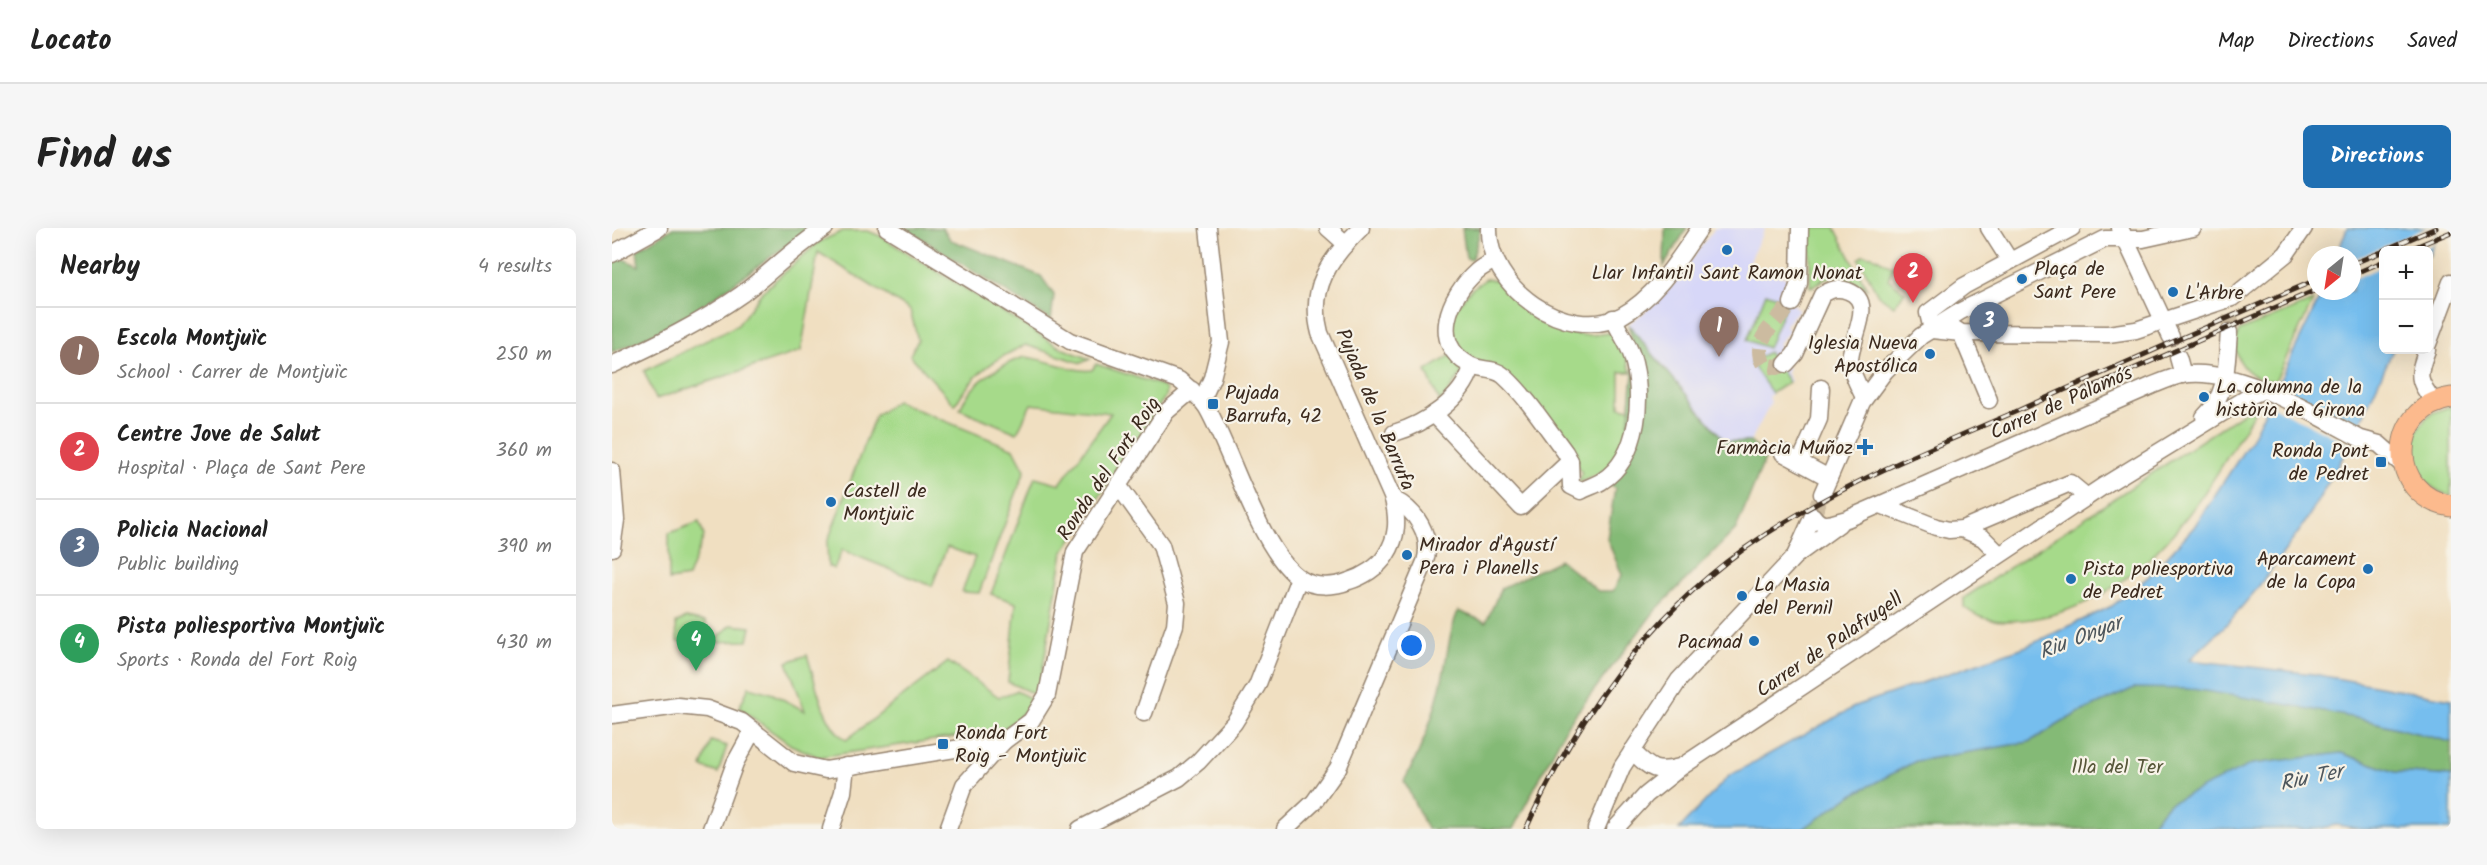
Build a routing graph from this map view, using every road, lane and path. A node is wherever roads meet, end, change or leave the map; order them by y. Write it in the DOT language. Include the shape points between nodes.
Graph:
graph roads {
  1 [pos="659,228"];
  2 [pos="825,228"];
  3 [pos="887,228"];
  4 [pos="1208,228"];
  5 [pos="1328,228"];
  6 [pos="1361,228"];
  7 [pos="1489,228"];
  8 [pos="1700,228"];
  9 [pos="1800,228"];
  10 [pos="1989,228"];
  11 [pos="2072,228"];
  12 [pos="2193,228"];
  13 [pos="2304,228"];
  14 [pos="2102,233"];
  15 [pos="2122,234"];
  16 [pos="1346,244"];
  17 [pos="612,254"];
  18 [pos="1495,259"];
  19 [pos="2010,261"];
  20 [pos="2451,282"];
  21 [pos="1792,303"];
  22 [pos="1950,317"];
  23 [pos="1613,318"];
  24 [pos="2164,319"];
  25 [pos="1932,330"];
  26 [pos="2433,331"];
  27 [pos="1961,333"];
  28 [pos="2171,337"];
  29 [pos="2425,354"];
  30 [pos="2178,357"];
  31 [pos="1786,364"];
  32 [pos="612,365"];
  33 [pos="1472,367"];
  34 [pos="2183,375"];
  35 [pos="2225,378"];
  36 [pos="1821,388"];
  37 [pos="2266,391"];
  38 [pos="1197,395"];
  39 [pos="1864,398"];
  40 [pos="1989,400"];
  41 [pos="2443,401"];
  42 [pos="1434,414"];
  43 [pos="1394,433"];
  44 [pos="2405,436"];
  45 [pos="2173,442"];
  46 [pos="2379,444"];
  47 [pos="1783,453"];
  48 [pos="1570,461"];
  49 [pos="1800,462"];
  50 [pos="2404,466"];
  51 [pos="612,471"];
  52 [pos="1829,478"];
  53 [pos="1118,485"];
  54 [pos="1822,495"];
  55 [pos="2087,496"];
  56 [pos="1393,499"];
  57 [pos="1881,504"];
  58 [pos="2451,506"];
  59 [pos="1847,519"];
  60 [pos="1985,519"];
  61 [pos="1962,529"];
  62 [pos="1983,538"];
  63 [pos="612,548"];
  64 [pos="1999,554"];
  65 [pos="1795,556"];
  66 [pos="1299,578"];
  67 [pos="1144,712"];
  68 [pos="612,715"];
  69 [pos="753,730"];
  70 [pos="1004,741"];
  71 [pos="1632,750"];
  72 [pos="846,766"];
  73 [pos="1680,767"];
  74 [pos="711,829"];
  75 [pos="831,829"];
  76 [pos="948,829"];
  77 [pos="1080,829"];
  78 [pos="1286,829"];
  79 [pos="1596,829"];
  80 [pos="1615,829"];
  1 -- 17 [label="street"];
  2 -- 32 [label="street" via="713,313"];
  3 -- 38 [label="street, Ronda del Fort Roig" via="1070,341 1179,380"];
  4 -- 38 [label="street" via="1221,342 1212,378"];
  5 -- 16 [label="street"];
  6 -- 16 [label="street, Pujada de la Barrufa"];
  7 -- 18 [label="street"];
  8 -- 23 [label="street" via="1651,293 1631,310"];
  9 -- 21 [label="street" via="1799,283"];
  10 -- 19 [label="street"];
  11 -- 19 [label="street"];
  12 -- 15 [label="street" via="2143,239"];
  13 -- 24 [label="street" via="2286,254 2231,305"];
  14 -- 15 [label="street"];
  14 -- 22 [label="street"];
  15 -- 24 [label="street"];
  16 -- 56 [label="street, Pujada de la Barrufa" via="1321,280 1316,315 1320,333"];
  18 -- 23 [label="street" via="1510,283 1539,307 1562,319 1588,323"];
  18 -- 33 [label="street" via="1476,272 1446,316 1447,339"];
  19 -- 25 [label="street" via="1964,286 1928,313"];
  20 -- 26 [label="street"];
  22 -- 25 [label="street"];
  22 -- 27 [label="street" via="1952,327"];
  23 -- 48 [label="street" via="1636,370 1636,422 1629,446 1604,480 1581,491 1571,486"];
  24 -- 27 [label="street" via="2136,330 2108,334"];
  24 -- 28 [label="street"];
  25 -- 27 [label="street"];
  25 -- 39 [label="street" via="1900,355"];
  27 -- 40 [label="street"];
  29 -- 41 [label="street" via="2420,382"];
  30 -- 34 [label="street"];
  31 -- 39 [label="street" via="1795,354 1822,295 1837,288 1846,290 1859,301 1862,310 1850,362"];
  33 -- 42 [label="street"];
  33 -- 48 [label="street" via="1501,374 1515,387"];
  34 -- 35 [label="street, Carrer de Palamós"];
  34 -- 57 [label="street, Carrer de Palamós"];
  35 -- 37 [label="street, Carrer de Palamós"];
  35 -- 37 [label="street" via="2229,332 2231,355 2240,369"];
  35 -- 45 [label="street" via="2213,408"];
  36 -- 49 [label="street" via="1819,419"];
  37 -- 45 [label="street" via="2250,396"];
  37 -- 46 [label="street" via="2361,439"];
  38 -- 53 [label="street, Ronda del Fort Roig" via="1166,412"];
  38 -- 66 [label="street" via="1282,563"];
  39 -- 52 [label="street"];
  41 -- 44 [label="main road" via="2418,415"];
  42 -- 43 [label="street"];
  42 -- 48 [label="street" via="1521,507"];
  44 -- 46 [label="street"];
  44 -- 50 [label="main road"];
  45 -- 55 [label="street, Carrer de Palafrugell"];
  46 -- 50 [label="street"];
  47 -- 49 [label="street"];
  49 -- 52 [label="street"];
  50 -- 58 [label="main road" via="2423,495"];
  51 -- 63 [label="street" via="616,520"];
  52 -- 54 [label="street"];
  53 -- 67 [label="street" via="1161,545 1177,603 1175,626"];
  53 -- 70 [label="street, Ronda del Fort Roig" via="1075,552 1047,695 1031,721"];
  55 -- 60 [label="street" via="2070,483"];
  55 -- 64 [label="street, Carrer de Palafrugell"];
  56 -- 66 [label="street, Pujada de la Barrufa" via="1397,527 1387,554 1377,565 1343,584 1321,585"];
  56 -- 78 [label="street" via="1403,504 1425,533 1425,562 1338,768 1318,798"];
  57 -- 59 [label="street, Carrer de Palamós"];
  57 -- 61 [label="street" via="1936,527"];
  59 -- 65 [label="street"];
  59 -- 65 [label="street" via="1826,525 1813,516"];
  60 -- 61 [label="street"];
  60 -- 62 [label="street"];
  61 -- 62 [label="street"];
  62 -- 64 [label="street"];
  64 -- 73 [label="street, Carrer de Palafrugell"];
  65 -- 71 [label="street" via="1679,680"];
  66 -- 77 [label="street" via="1257,686 1234,723 1179,778"];
  68 -- 69 [label="street, Ronda del Fort Roig" via="693,707 726,714"];
  69 -- 72 [label="street, Ronda del Fort Roig" via="794,763 826,770"];
  69 -- 74 [label="street" via="735,763"];
  70 -- 72 [label="street, Ronda del Fort Roig"];
  70 -- 76 [label="street" via="964,785"];
  71 -- 73 [label="street" via="1649,768 1663,772"];
  71 -- 79 [label="street"];
  72 -- 75 [label="street" via="843,792"];
  73 -- 80 [label="street, Carrer de Palafrugell" via="1646,795"];
}
